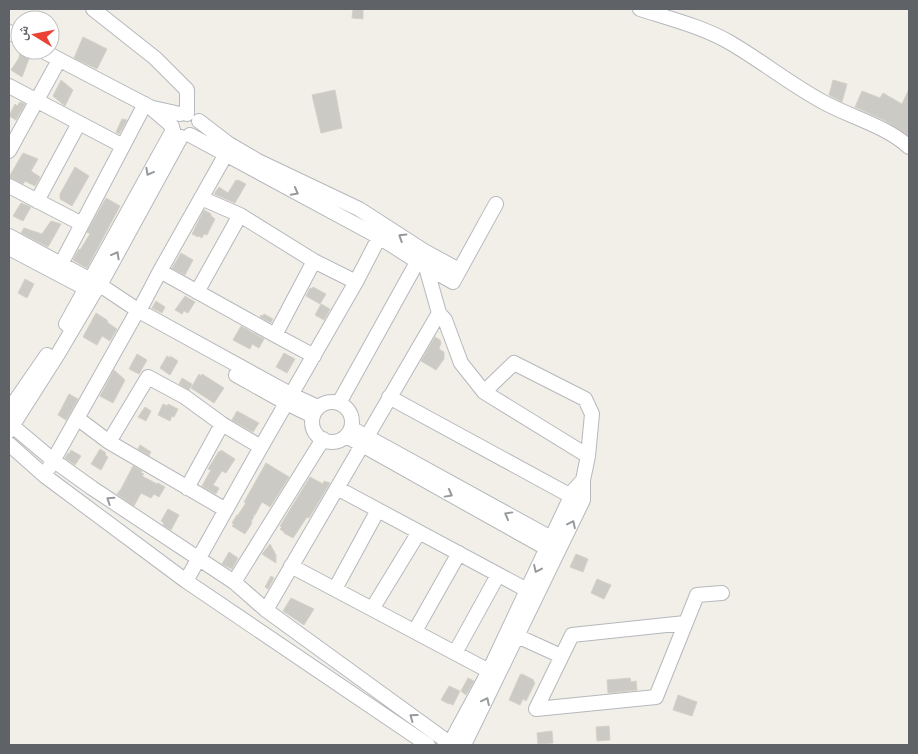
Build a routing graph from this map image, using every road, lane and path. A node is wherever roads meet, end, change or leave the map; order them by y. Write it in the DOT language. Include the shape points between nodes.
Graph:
graph roads {
  1 [pos="93,9"];
  2 [pos="640,9"];
  3 [pos="59,60"];
  4 [pos="9,86"];
  5 [pos="36,101"];
  6 [pos="147,106"];
  7 [pos="189,116"];
  8 [pos="79,123"];
  9 [pos="179,132"];
  10 [pos="123,146"];
  11 [pos="909,147"];
  12 [pos="228,149"];
  13 [pos="9,151"];
  14 [pos="9,186"];
  15 [pos="201,198"];
  16 [pos="37,201"];
  17 [pos="496,204"];
  18 [pos="240,216"];
  19 [pos="82,224"];
  20 [pos="382,232"];
  21 [pos="9,236"];
  22 [pos="9,248"];
  23 [pos="422,260"];
  24 [pos="314,261"];
  25 [pos="61,264"];
  26 [pos="160,271"];
  27 [pos="356,282"];
  28 [pos="92,287"];
  29 [pos="197,292"];
  30 [pos="439,312"];
  31 [pos="136,314"];
  32 [pos="275,335"];
  33 [pos="314,356"];
  34 [pos="484,392"];
  35 [pos="389,397"];
  36 [pos="289,399"];
  37 [pos="339,403"];
  38 [pos="9,410"];
  39 [pos="316,411"];
  40 [pos="77,418"];
  41 [pos="222,424"];
  42 [pos="10,427"];
  43 [pos="348,432"];
  44 [pos="323,439"];
  45 [pos="364,441"];
  46 [pos="110,442"];
  47 [pos="9,444"];
  48 [pos="261,447"];
  49 [pos="588,456"];
  50 [pos="53,460"];
  51 [pos="45,476"];
  52 [pos="583,480"];
  53 [pos="92,488"];
  54 [pos="187,488"];
  55 [pos="337,488"];
  56 [pos="571,496"];
  57 [pos="82,503"];
  58 [pos="127,510"];
  59 [pos="226,510"];
  60 [pos="378,510"];
  61 [pos="116,528"];
  62 [pos="420,532"];
  63 [pos="164,535"];
  64 [pos="549,543"];
  65 [pos="459,553"];
  66 [pos="151,554"];
  67 [pos="199,558"];
  68 [pos="291,566"];
  69 [pos="498,575"];
  70 [pos="186,581"];
  71 [pos="239,587"];
  72 [pos="335,589"];
  73 [pos="527,590"];
  74 [pos="722,593"];
  75 [pos="372,609"];
  76 [pos="228,610"];
  77 [pos="270,614"];
  78 [pos="686,623"];
  79 [pos="415,631"];
  80 [pos="513,632"];
  81 [pos="264,634"];
  82 [pos="312,644"];
  83 [pos="455,653"];
  84 [pos="561,656"];
  85 [pos="300,658"];
  86 [pos="348,670"];
  87 [pos="489,671"];
  88 [pos="338,684"];
  89 [pos="382,694"];
  90 [pos="372,708"];
  91 [pos="428,745"];
  92 [pos="451,745"];
  93 [pos="464,745"];
  1 -- 7 [label="street" via="155,58 188,90"];
  2 -- 11 [label="street" via="686,23 728,41 782,78 902,140"];
  3 -- 5 [label="street"];
  3 -- 6 [label="street"];
  4 -- 5 [label="street"];
  5 -- 8 [label="street"];
  5 -- 13 [label="street"];
  6 -- 7 [label="street"];
  6 -- 9 [label="street"];
  6 -- 10 [label="street"];
  7 -- 9 [label="street" via="174,119"];
  7 -- 9 [label="street" via="193,133"];
  7 -- 12 [label="street"];
  8 -- 10 [label="street"];
  8 -- 16 [label="street"];
  9 -- 12 [label="street"];
  9 -- 28 [label="street"];
  10 -- 19 [label="street"];
  12 -- 15 [label="street"];
  12 -- 20 [label="street" via="359,210"];
  14 -- 16 [label="street"];
  15 -- 18 [label="street"];
  15 -- 26 [label="street"];
  16 -- 19 [label="street"];
  17 -- 23 [label="street" via="456,276"];
  18 -- 24 [label="street"];
  18 -- 29 [label="street"];
  19 -- 25 [label="street"];
  20 -- 23 [label="street"];
  20 -- 27 [label="street"];
  21 -- 25 [label="street"];
  22 -- 28 [label="street"];
  23 -- 30 [label="street"];
  23 -- 37 [label="street"];
  24 -- 27 [label="street"];
  24 -- 32 [label="street"];
  25 -- 28 [label="street"];
  26 -- 29 [label="street"];
  26 -- 31 [label="street"];
  27 -- 33 [label="street"];
  28 -- 31 [label="street"];
  28 -- 38 [label="street"];
  28 -- 42 [label="street" via="58,354"];
  29 -- 32 [label="street"];
  30 -- 34 [label="street" via="461,363"];
  30 -- 35 [label="street"];
  31 -- 36 [label="street"];
  31 -- 40 [label="street"];
  32 -- 33 [label="street"];
  33 -- 36 [label="street"];
  34 -- 49 [label="street"];
  34 -- 49 [label="street" via="514,363 585,399 592,414"];
  35 -- 45 [label="street"];
  35 -- 56 [label="street"];
  36 -- 39 [label="street"];
  36 -- 48 [label="street"];
  37 -- 39 [label="street" via="327,402"];
  37 -- 43 [label="street" via="351,416"];
  39 -- 44 [label="street" via="312,422"];
  40 -- 46 [label="street"];
  40 -- 50 [label="street"];
  41 -- 46 [label="street" via="185,397 148,377"];
  41 -- 48 [label="street"];
  41 -- 54 [label="street"];
  42 -- 50 [label="street"];
  43 -- 44 [label="street" via="339,440"];
  43 -- 45 [label="street"];
  44 -- 71 [label="street"];
  45 -- 55 [label="street"];
  45 -- 64 [label="street"];
  46 -- 54 [label="street"];
  47 -- 51 [label="street"];
  48 -- 59 [label="street"];
  49 -- 52 [label="street"];
  50 -- 51 [label="street"];
  50 -- 53 [label="street"];
  51 -- 57 [label="street"];
  52 -- 56 [label="street"];
  80 -- 52 [label="street, one-way" via="583,500"];
  53 -- 57 [label="street"];
  58 -- 53 [label="street, one-way"];
  54 -- 59 [label="street"];
  55 -- 60 [label="street"];
  55 -- 68 [label="street"];
  56 -- 64 [label="street"];
  57 -- 61 [label="street"];
  58 -- 61 [label="street"];
  58 -- 63 [label="street"];
  59 -- 67 [label="street"];
  60 -- 62 [label="street"];
  60 -- 72 [label="street"];
  61 -- 66 [label="street"];
  62 -- 65 [label="street"];
  62 -- 75 [label="street"];
  63 -- 66 [label="street"];
  63 -- 67 [label="street"];
  64 -- 73 [label="street, one-way"];
  65 -- 69 [label="street"];
  65 -- 79 [label="street"];
  66 -- 70 [label="street"];
  67 -- 70 [label="street"];
  67 -- 71 [label="street"];
  68 -- 72 [label="street"];
  68 -- 77 [label="street"];
  69 -- 73 [label="street"];
  69 -- 83 [label="street"];
  70 -- 76 [label="street"];
  71 -- 76 [label="street"];
  71 -- 77 [label="street"];
  72 -- 75 [label="street"];
  73 -- 80 [label="street"];
  74 -- 78 [label="street" via="697,595"];
  75 -- 79 [label="street"];
  76 -- 81 [label="street"];
  77 -- 81 [label="street"];
  77 -- 82 [label="street"];
  78 -- 84 [label="street" via="572,635"];
  78 -- 84 [label="street" via="656,697 536,709"];
  79 -- 83 [label="street"];
  80 -- 84 [label="street"];
  80 -- 87 [label="street"];
  93 -- 80 [label="street, one-way"];
  81 -- 85 [label="street"];
  82 -- 85 [label="street"];
  82 -- 86 [label="street"];
  83 -- 87 [label="street"];
  85 -- 88 [label="street"];
  86 -- 88 [label="street"];
  86 -- 89 [label="street"];
  87 -- 92 [label="street"];
  88 -- 90 [label="street"];
  89 -- 90 [label="street"];
  92 -- 89 [label="street, one-way"];
  90 -- 91 [label="street"];
}
